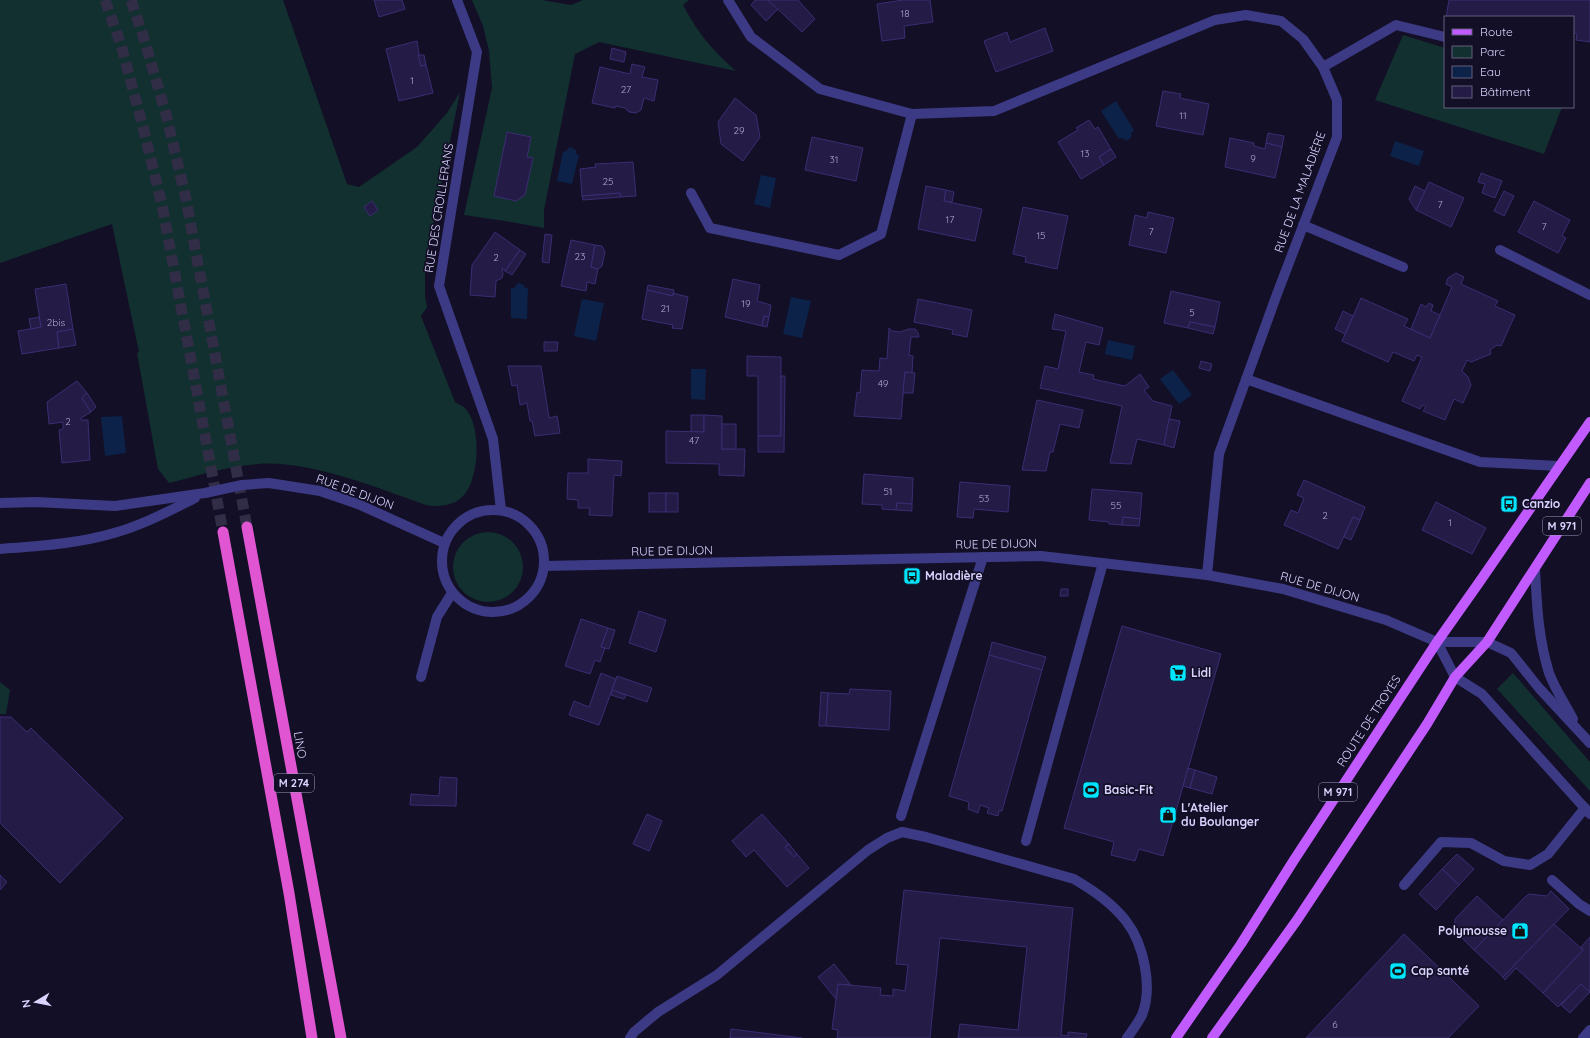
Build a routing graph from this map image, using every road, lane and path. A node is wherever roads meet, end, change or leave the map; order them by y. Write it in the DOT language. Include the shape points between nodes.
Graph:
graph roads {
  1 [pos="458,0"];
  2 [pos="728,0"];
  3 [pos="1444,37"];
  4 [pos="1323,67"];
  5 [pos="912,114"];
  6 [pos="691,193"];
  7 [pos="1303,225"];
  8 [pos="1500,250"];
  9 [pos="1403,266"];
  10 [pos="1590,295"];
  11 [pos="1246,379"];
  12 [pos="1590,422"];
  13 [pos="1559,466"];
  14 [pos="1590,484"];
  15 [pos="205,494"];
  16 [pos="0,503"];
  17 [pos="501,510"];
  18 [pos="247,527"];
  19 [pos="223,532"];
  20 [pos="444,543"];
  21 [pos="0,547"];
  22 [pos="983,557"];
  23 [pos="1103,563"];
  24 [pos="544,566"];
  25 [pos="1535,569"];
  26 [pos="1207,574"];
  27 [pos="452,593"];
  28 [pos="1436,642"];
  29 [pos="1487,642"];
  30 [pos="421,677"];
  31 [pos="1455,677"];
  32 [pos="1581,733"];
  33 [pos="1590,743"];
  34 [pos="1588,811"];
  35 [pos="901,816"];
  36 [pos="1026,841"];
  37 [pos="1552,880"];
  38 [pos="1404,885"];
  39 [pos="1590,911"];
  40 [pos="1590,1030"];
  41 [pos="312,1038"];
  42 [pos="341,1038"];
  43 [pos="630,1038"];
  44 [pos="1127,1038"];
  45 [pos="1176,1038"];
  46 [pos="1212,1038"];
  47 [pos="1583,1038"];
  1 -- 17 [label="street, RUE DES CROILLERANS" via="477,52 439,286 493,439"];
  2 -- 5 [label="street, RUE DE LA MALADIÈRE" via="751,37 820,89"];
  3 -- 4 [label="street" via="1396,25"];
  4 -- 5 [label="street, RUE DE LA MALADIÈRE" via="1303,38 1281,22 1246,15 1215,20 994,111"];
  4 -- 7 [label="street, RUE DE LA MALADIÈRE" via="1336,100 1337,137"];
  5 -- 6 [label="street" via="881,234 839,255 710,228"];
  7 -- 9 [label="street"];
  7 -- 11 [label="street, RUE DE LA MALADIÈRE"];
  8 -- 10 [label="street"];
  11 -- 13 [label="street" via="1480,462"];
  11 -- 26 [label="street, RUE DE LA MALADIÈRE" via="1219,454"];
  12 -- 13 [label="main road, ROUTE DE TROYES / M 971"];
  13 -- 28 [label="main road, ROUTE DE TROYES / M 971"];
  14 -- 25 [label="main road, M 971"];
  15 -- 16 [label="street, RUE DE DIJON" via="115,506"];
  15 -- 20 [label="street, RUE DE DIJON" via="242,485 268,483 320,491 358,504"];
  15 -- 21 [label="street, RUE DE DIJON" via="138,525 114,533 40,546"];
  17 -- 20 [label="street" via="483,511 467,517 453,528"];
  17 -- 24 [label="street" via="515,515 528,524 538,536"];
  18 -- 42 [label="highway, LINO / M 274"];
  19 -- 41 [label="highway, M 274" via="289,893"];
  20 -- 27 [label="street" via="441,560 444,578"];
  22 -- 23 [label="street, RUE DE DIJON" via="1041,556"];
  22 -- 24 [label="street, RUE DE DIJON"];
  22 -- 35 [label="street"];
  23 -- 26 [label="street, RUE DE DIJON"];
  23 -- 36 [label="street"];
  24 -- 27 [label="street" via="540,583 530,597 510,610 499,613 482,612 465,605"];
  25 -- 29 [label="main road, M 971"];
  25 -- 32 [label="street" via="1539,633 1550,674"];
  26 -- 28 [label="street, RUE DE DIJON" via="1283,589 1386,620"];
  27 -- 30 [label="street" via="437,616"];
  28 -- 29 [label="street, RUE DE DIJON"];
  28 -- 31 [label="street"];
  28 -- 45 [label="main road, ROUTE DE TROYES / M 971" via="1241,944"];
  29 -- 31 [label="main road, M 971"];
  29 -- 32 [label="street" via="1511,653"];
  31 -- 34 [label="street" via="1482,694"];
  31 -- 46 [label="main road, M 971" via="1427,724 1297,920"];
  32 -- 33 [label="street"];
  34 -- 38 [label="street" via="1548,854 1530,865 1504,860 1471,843 1441,842"];
  37 -- 39 [label="street"];
  40 -- 47 [label="street"];
  43 -- 44 [label="street" via="658,1012 717,975 868,850 902,832 1074,880 1110,903 1127,922 1136,940 1147,978 1142,1014"];
}
